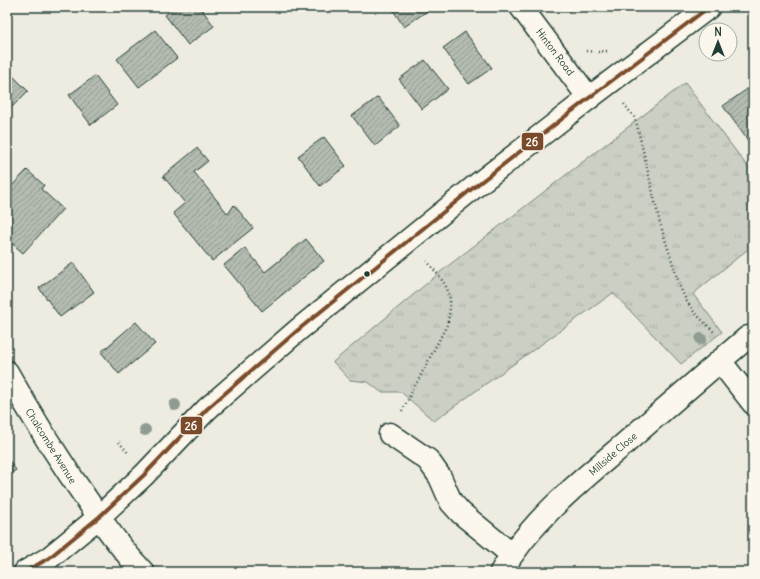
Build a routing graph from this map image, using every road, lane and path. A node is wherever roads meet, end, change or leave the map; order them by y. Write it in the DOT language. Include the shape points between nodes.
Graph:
graph roads {
  1 [pos="521,7"];
  2 [pos="709,7"];
  3 [pos="611,49"];
  4 [pos="564,65"];
  5 [pos="589,98"];
  6 [pos="624,104"];
  7 [pos="427,261"];
  8 [pos="734,349"];
  9 [pos="7,372"];
  10 [pos="753,403"];
  11 [pos="390,434"];
  12 [pos="119,442"];
  13 [pos="129,455"];
  14 [pos="99,518"];
  15 [pos="506,563"];
  16 [pos="25,572"];
  17 [pos="143,572"];
  1 -- 4 [label="street, Hinton Road"];
  2 -- 5 [label="street"];
  3 -- 4 [label="path" via="600,52 584,51"];
  4 -- 5 [label="street, Hinton Road"];
  5 -- 14 [label="street" via="298,330 207,409"];
  6 -- 8 [label="path" via="638,126 660,224 680,287 694,312"];
  7 -- 11 [label="path" via="448,290 450,310 447,325"];
  8 -- 10 [label="street"];
  8 -- 15 [label="street, Millside Close" via="564,497 527,534"];
  9 -- 14 [label="street, Chalcombe Avenue" via="48,443"];
  11 -- 15 [label="street, Millside Close" via="428,460 440,477 451,502"];
  12 -- 13 [label="path"];
  14 -- 16 [label="street" via="49,558"];
  14 -- 17 [label="street, Chalcombe Avenue"];
}
